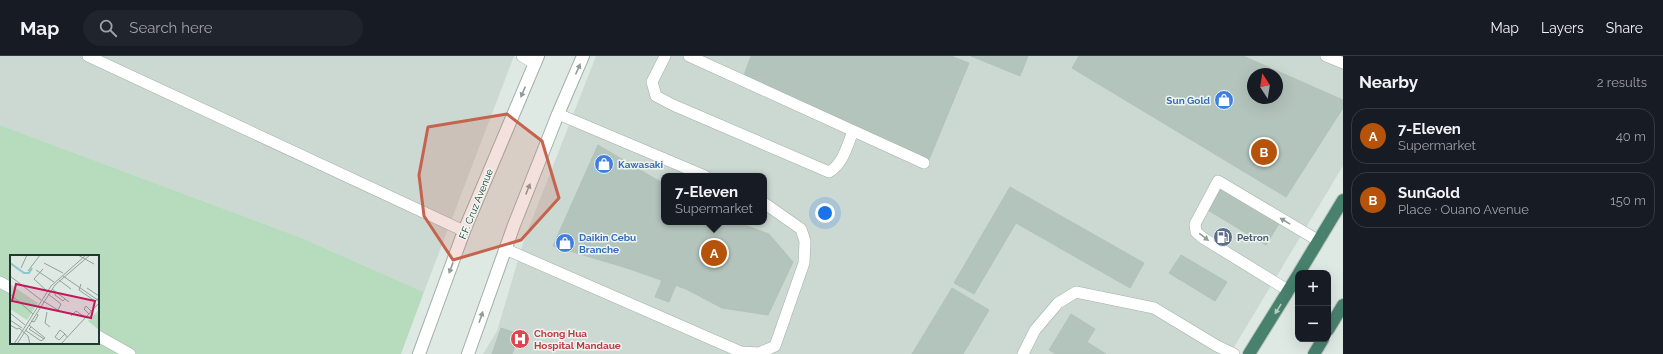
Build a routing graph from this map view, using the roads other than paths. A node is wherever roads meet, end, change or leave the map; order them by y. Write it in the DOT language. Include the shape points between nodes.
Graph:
graph roads {
  1 [pos="88,56"];
  2 [pos="522,56"];
  3 [pos="583,56"];
  4 [pos="665,56"];
  5 [pos="689,56"];
  6 [pos="1326,56"];
  7 [pos="536,60"];
  8 [pos="1343,63"];
  9 [pos="558,114"];
  10 [pos="853,131"];
  11 [pos="924,163"];
  12 [pos="698,173"];
  13 [pos="1343,200"];
  14 [pos="767,205"];
  15 [pos="464,231"];
  16 [pos="1319,241"];
  17 [pos="505,249"];
  18 [pos="1301,270"];
  19 [pos="1295,281"];
  20 [pos="0,282"];
  21 [pos="10,287"];
  22 [pos="1289,291"];
  23 [pos="1343,305"];
  24 [pos="1331,325"];
  25 [pos="99,337"];
  26 [pos="1321,342"];
  27 [pos="130,354"];
  28 [pos="419,354"];
  29 [pos="468,354"];
  30 [pos="1023,354"];
  31 [pos="1234,354"];
  32 [pos="1249,354"];
  33 [pos="1314,354"];
  1 -- 15 [label="lane"];
  2 -- 7 [label="lane"];
  9 -- 3 [label="street, one-way"];
  4 -- 10 [label="lane" via="652,82 656,96 829,172 836,169 840,163"];
  5 -- 10 [label="lane"];
  6 -- 8 [label="lane"];
  7 -- 15 [label="street, F.F. Cruz Avenue, one-way"];
  9 -- 12 [label="lane"];
  17 -- 9 [label="street, one-way"];
  10 -- 11 [label="lane"];
  13 -- 16 [label="highway"];
  14 -- 17 [label="lane" via="801,229 805,241 804,263 775,346 759,353 742,352"];
  15 -- 28 [label="street, F.F. Cruz Avenue, one-way"];
  16 -- 18 [label="highway"];
  16 -- 22 [label="lane, one-way" via="1218,181 1195,224 1196,232"];
  29 -- 17 [label="street, one-way"];
  19 -- 22 [label="highway"];
  20 -- 21 [label="lane"];
  22 -- 32 [label="highway, one-way"];
  23 -- 24 [label="highway"];
  25 -- 27 [label="lane"];
  26 -- 33 [label="highway"];
  30 -- 31 [label="lane" via="1035,330 1058,303 1076,292 1154,308"];
}
